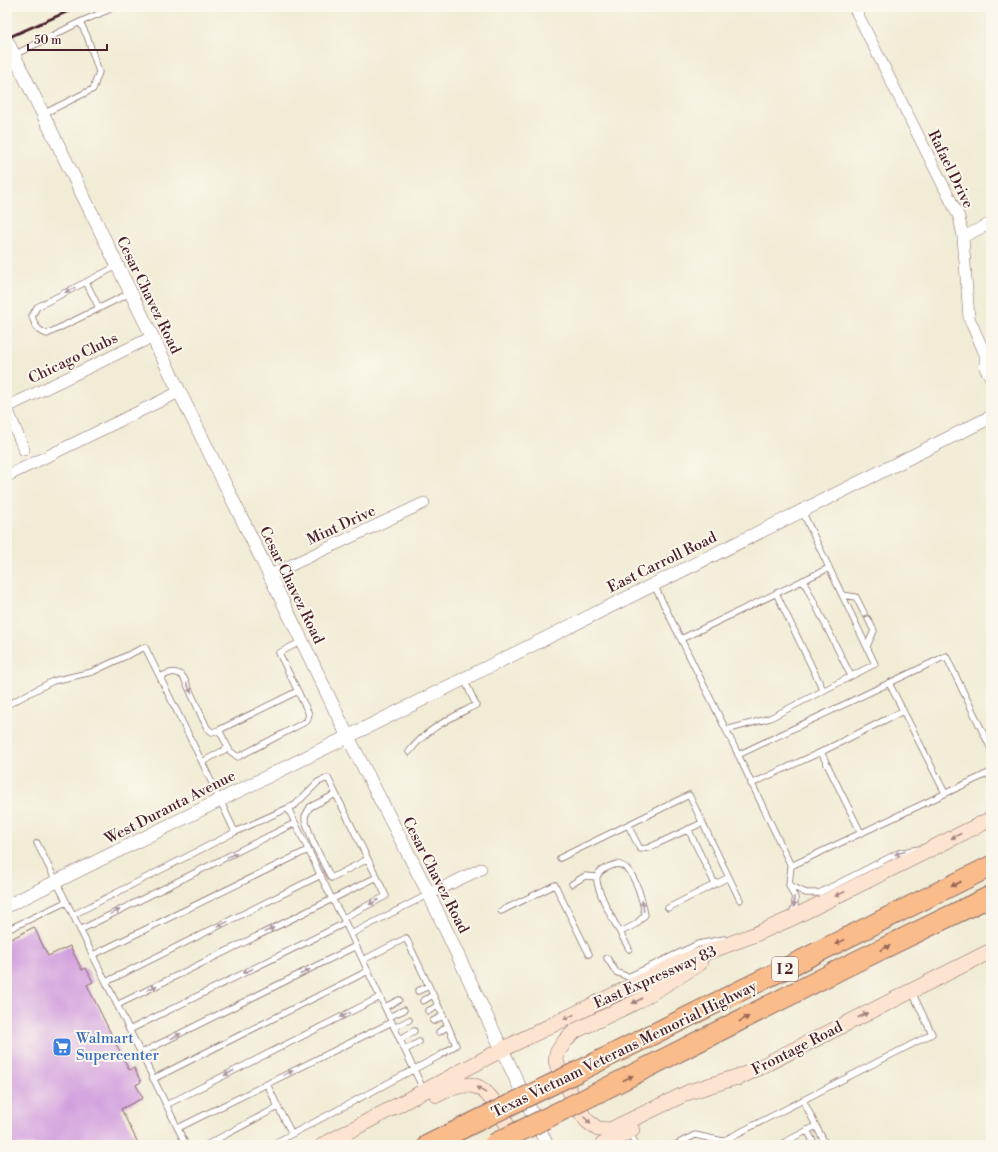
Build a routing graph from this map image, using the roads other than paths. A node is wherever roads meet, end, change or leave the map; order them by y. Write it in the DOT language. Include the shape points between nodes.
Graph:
graph roads {
  1 [pos="115,7"];
  2 [pos="854,7"];
  3 [pos="80,22"];
  4 [pos="7,40"];
  5 [pos="14,55"];
  6 [pos="43,114"];
  7 [pos="991,224"];
  8 [pos="963,237"];
  9 [pos="117,266"];
  10 [pos="86,282"];
  11 [pos="130,293"];
  12 [pos="99,308"];
  13 [pos="152,337"];
  14 [pos="988,356"];
  15 [pos="991,378"];
  16 [pos="179,392"];
  17 [pos="7,407"];
  18 [pos="991,417"];
  19 [pos="24,450"];
  20 [pos="7,476"];
  21 [pos="424,503"];
  22 [pos="802,511"];
  23 [pos="829,568"];
  24 [pos="270,575"];
  25 [pos="803,580"];
  26 [pos="654,585"];
  27 [pos="776,593"];
  28 [pos="842,595"];
  29 [pos="864,613"];
  30 [pos="868,619"];
  31 [pos="681,639"];
  32 [pos="302,640"];
  33 [pos="867,646"];
  34 [pos="851,676"];
  35 [pos="160,677"];
  36 [pos="464,679"];
  37 [pos="889,683"];
  38 [pos="824,690"];
  39 [pos="298,691"];
  40 [pos="7,705"];
  41 [pos="903,711"];
  42 [pos="219,730"];
  43 [pos="726,730"];
  44 [pos="348,737"];
  45 [pos="228,748"];
  46 [pos="991,749"];
  47 [pos="409,752"];
  48 [pos="821,752"];
  49 [pos="738,755"];
  50 [pos="202,762"];
  51 [pos="991,772"];
  52 [pos="751,784"];
  53 [pos="336,794"];
  54 [pos="945,794"];
  55 [pos="220,800"];
  56 [pos="288,808"];
  57 [pos="991,819"];
  58 [pos="295,823"];
  59 [pos="702,823"];
  60 [pos="628,825"];
  61 [pos="688,829"];
  62 [pos="235,832"];
  63 [pos="861,833"];
  64 [pos="36,844"];
  65 [pos="938,845"];
  66 [pos="308,850"];
  67 [pos="560,858"];
  68 [pos="368,859"];
  69 [pos="791,866"];
  70 [pos="991,866"];
  71 [pos="481,868"];
  72 [pos="321,875"];
  73 [pos="377,877"];
  74 [pos="597,877"];
  75 [pos="728,877"];
  76 [pos="331,878"];
  77 [pos="56,882"];
  78 [pos="324,882"];
  79 [pos="572,884"];
  80 [pos="715,884"];
  81 [pos="789,885"];
  82 [pos="429,894"];
  83 [pos="991,897"];
  84 [pos="332,899"];
  85 [pos="740,900"];
  86 [pos="66,902"];
  87 [pos="7,906"];
  88 [pos="668,908"];
  89 [pos="501,911"];
  90 [pos="73,915"];
  91 [pos="790,919"];
  92 [pos="344,920"];
  93 [pos="7,930"];
  94 [pos="80,930"];
  95 [pos="621,932"];
  96 [pos="351,934"];
  97 [pos="756,934"];
  98 [pos="356,946"];
  99 [pos="629,949"];
  100 [pos="991,951"];
  101 [pos="589,954"];
  102 [pos="93,955"];
  103 [pos="607,958"];
  104 [pos="362,960"];
  105 [pos="368,971"];
  106 [pos="106,982"];
  107 [pos="429,986"];
  108 [pos="418,991"];
  109 [pos="911,991"];
  110 [pos="433,995"];
  111 [pos="380,998"];
  112 [pos="399,1000"];
  113 [pos="423,1001"];
  114 [pos="117,1005"];
  115 [pos="438,1006"];
  116 [pos="385,1007"];
  117 [pos="404,1010"];
  118 [pos="428,1011"];
  119 [pos="443,1016"];
  120 [pos="390,1019"];
  121 [pos="409,1020"];
  122 [pos="433,1021"];
  123 [pos="448,1026"];
  124 [pos="394,1028"];
  125 [pos="129,1030"];
  126 [pos="414,1031"];
  127 [pos="438,1032"];
  128 [pos="400,1039"];
  129 [pos="419,1042"];
  130 [pos="503,1049"];
  131 [pos="405,1050"];
  132 [pos="141,1054"];
  133 [pos="414,1069"];
  134 [pos="746,1074"];
  135 [pos="153,1079"];
  136 [pos="267,1084"];
  137 [pos="424,1091"];
  138 [pos="803,1100"];
  139 [pos="166,1105"];
  140 [pos="278,1107"];
  141 [pos="816,1126"];
  142 [pos="178,1128"];
  143 [pos="807,1130"];
  144 [pos="630,1131"];
  145 [pos="349,1132"];
  146 [pos="292,1134"];
  147 [pos="730,1137"];
  148 [pos="493,1144"];
  149 [pos="186,1145"];
  150 [pos="206,1145"];
  151 [pos="271,1145"];
  152 [pos="322,1145"];
  153 [pos="428,1145"];
  154 [pos="517,1145"];
  155 [pos="547,1145"];
  156 [pos="602,1145"];
  157 [pos="636,1145"];
  158 [pos="675,1145"];
  159 [pos="734,1145"];
  160 [pos="779,1145"];
  161 [pos="814,1145"];
  162 [pos="826,1145"];
  1 -- 3 [label="lane"];
  2 -- 8 [label="street, Rafael Drive" via="959,217"];
  3 -- 5 [label="lane"];
  3 -- 6 [label="lane" via="99,72 93,89"];
  4 -- 5 [label="street, Cesar Chavez Road"];
  5 -- 6 [label="street, Cesar Chavez Road"];
  6 -- 9 [label="street, Cesar Chavez Road"];
  7 -- 8 [label="street"];
  8 -- 14 [label="street, Rafael Drive" via="968,318"];
  9 -- 10 [label="lane"];
  9 -- 11 [label="street, Cesar Chavez Road"];
  10 -- 12 [label="lane"];
  10 -- 12 [label="lane, one-way" via="37,307 32,316 34,323 40,331 47,334"];
  11 -- 12 [label="lane"];
  11 -- 13 [label="street, Cesar Chavez Road"];
  13 -- 16 [label="street, Cesar Chavez Road"];
  13 -- 17 [label="street, Chicago Clubs"];
  14 -- 15 [label="street, Rafael Drive" via="985,368"];
  16 -- 20 [label="street"];
  16 -- 24 [label="street, Cesar Chavez Road"];
  17 -- 19 [label="street"];
  18 -- 22 [label="street, East Carroll Road"];
  21 -- 24 [label="street, Mint Drive"];
  22 -- 23 [label="lane"];
  22 -- 26 [label="street, East Carroll Road"];
  23 -- 25 [label="lane"];
  23 -- 28 [label="lane"];
  24 -- 32 [label="street, Cesar Chavez Road"];
  25 -- 27 [label="lane"];
  25 -- 34 [label="lane"];
  26 -- 31 [label="lane"];
  26 -- 36 [label="street, East Carroll Road"];
  27 -- 31 [label="lane"];
  27 -- 38 [label="lane"];
  28 -- 29 [label="lane" via="856,597"];
  28 -- 33 [label="lane"];
  30 -- 33 [label="lane" via="874,631"];
  31 -- 43 [label="lane"];
  32 -- 39 [label="lane" via="279,653"];
  32 -- 44 [label="street, Cesar Chavez Road"];
  33 -- 34 [label="lane" via="875,664"];
  34 -- 38 [label="lane"];
  35 -- 40 [label="lane" via="145,647 92,672 53,681"];
  35 -- 42 [label="lane, one-way" via="173,672 180,673 208,728 212,732"];
  35 -- 50 [label="lane"];
  36 -- 44 [label="street, East Carroll Road"];
  36 -- 47 [label="lane" via="476,705 430,730"];
  37 -- 41 [label="lane"];
  37 -- 46 [label="lane" via="946,656"];
  37 -- 49 [label="lane"];
  38 -- 43 [label="lane" via="770,718"];
  39 -- 42 [label="lane"];
  39 -- 45 [label="lane" via="309,714 307,721 238,757"];
  41 -- 48 [label="lane"];
  41 -- 54 [label="lane"];
  42 -- 45 [label="lane"];
  43 -- 49 [label="lane"];
  44 -- 55 [label="street, West Duranta Avenue"];
  44 -- 82 [label="street, Cesar Chavez Road"];
  45 -- 50 [label="lane"];
  48 -- 52 [label="lane"];
  48 -- 63 [label="lane"];
  49 -- 52 [label="lane"];
  50 -- 55 [label="lane"];
  51 -- 54 [label="lane"];
  52 -- 69 [label="lane"];
  53 -- 56 [label="lane" via="328,778 318,782 295,805"];
  53 -- 68 [label="lane"];
  53 -- 76 [label="lane" via="310,807 305,816 313,842"];
  54 -- 63 [label="lane"];
  55 -- 62 [label="lane"];
  55 -- 77 [label="street, West Duranta Avenue"];
  56 -- 58 [label="lane"];
  56 -- 62 [label="lane"];
  57 -- 65 [label="main road, East Expressway 83, one-way"];
  58 -- 66 [label="lane"];
  94 -- 58 [label="lane, one-way"];
  59 -- 60 [label="lane" via="688,795"];
  59 -- 61 [label="lane"];
  59 -- 75 [label="lane"];
  60 -- 61 [label="lane" via="640,849 648,848"];
  60 -- 67 [label="lane"];
  61 -- 80 [label="lane"];
  62 -- 90 [label="lane"];
  63 -- 69 [label="lane"];
  64 -- 77 [label="lane"];
  65 -- 81 [label="lane, one-way" via="898,853 819,892 806,893"];
  65 -- 91 [label="main road, East Expressway 83, one-way"];
  66 -- 72 [label="lane"];
  66 -- 102 [label="lane"];
  68 -- 73 [label="lane"];
  68 -- 76 [label="lane"];
  69 -- 81 [label="lane"];
  70 -- 153 [label="highway, Texas Vietnam Veterans Memorial Highway / I 2, one-way, bridge"];
  71 -- 82 [label="street"];
  72 -- 78 [label="lane"];
  72 -- 106 [label="lane, one-way"];
  73 -- 84 [label="lane"];
  73 -- 92 [label="lane, one-way" via="386,896"];
  74 -- 79 [label="lane" via="584,876"];
  74 -- 95 [label="lane" via="598,886"];
  95 -- 74 [label="lane, one-way" via="636,924 645,915 641,895 626,868 617,864 599,872"];
  75 -- 80 [label="lane"];
  75 -- 85 [label="lane"];
  76 -- 78 [label="lane"];
  77 -- 86 [label="lane"];
  77 -- 87 [label="street, West Duranta Avenue"];
  78 -- 84 [label="lane"];
  80 -- 88 [label="lane"];
  81 -- 91 [label="lane, one-way" via="795,898 795,907"];
  82 -- 96 [label="lane"];
  82 -- 130 [label="street, Cesar Chavez Road"];
  148 -- 83 [label="highway, Texas Vietnam Veterans Memorial Highway / I 2, one-way, bridge"];
  84 -- 92 [label="lane"];
  114 -- 84 [label="lane, one-way"];
  86 -- 90 [label="lane"];
  86 -- 93 [label="lane"];
  89 -- 101 [label="lane" via="555,885"];
  90 -- 94 [label="lane"];
  91 -- 97 [label="main road, East Expressway 83"];
  92 -- 96 [label="lane"];
  92 -- 125 [label="lane, one-way"];
  94 -- 102 [label="lane"];
  95 -- 99 [label="lane"];
  96 -- 98 [label="lane"];
  97 -- 103 [label="lane" via="698,944 628,977 616,972"];
  97 -- 130 [label="main road, East Expressway 83, one-way" via="681,962"];
  97 -- 134 [label="main road, one-way" via="687,970 638,1001 575,1032 557,1053 556,1061 587,1121 598,1129 610,1130 690,1092"];
  98 -- 104 [label="lane"];
  132 -- 98 [label="lane, one-way"];
  100 -- 109 [label="main road, Frontage Road"];
  102 -- 106 [label="lane"];
  104 -- 105 [label="lane"];
  104 -- 107 [label="lane" via="406,938"];
  105 -- 111 [label="lane"];
  105 -- 135 [label="lane"];
  106 -- 114 [label="lane"];
  107 -- 108 [label="lane"];
  107 -- 110 [label="lane"];
  134 -- 109 [label="main road, Frontage Road, one-way"];
  109 -- 138 [label="lane" via="932,1034"];
  110 -- 113 [label="lane"];
  110 -- 115 [label="lane"];
  111 -- 116 [label="lane"];
  111 -- 139 [label="lane, one-way"];
  112 -- 116 [label="lane"];
  114 -- 125 [label="lane"];
  115 -- 118 [label="lane"];
  115 -- 119 [label="lane"];
  116 -- 120 [label="lane"];
  117 -- 120 [label="lane"];
  119 -- 122 [label="lane"];
  119 -- 123 [label="lane"];
  120 -- 124 [label="lane"];
  136 -- 120 [label="lane, one-way"];
  121 -- 124 [label="lane"];
  123 -- 127 [label="lane"];
  123 -- 133 [label="lane" via="456,1045"];
  124 -- 128 [label="lane"];
  125 -- 132 [label="lane"];
  126 -- 128 [label="lane"];
  128 -- 131 [label="lane"];
  129 -- 131 [label="lane"];
  130 -- 137 [label="main road, East Expressway 83"];
  130 -- 155 [label="street, Cesar Chavez Road"];
  131 -- 133 [label="lane"];
  132 -- 135 [label="lane"];
  133 -- 137 [label="lane"];
  133 -- 146 [label="lane"];
  134 -- 144 [label="main road, Frontage Road"];
  135 -- 139 [label="lane"];
  136 -- 140 [label="lane"];
  136 -- 142 [label="lane"];
  137 -- 145 [label="main road, East Expressway 83"];
  138 -- 141 [label="lane"];
  138 -- 147 [label="lane"];
  139 -- 142 [label="lane"];
  140 -- 146 [label="lane"];
  140 -- 150 [label="lane"];
  141 -- 143 [label="lane"];
  141 -- 162 [label="lane"];
  142 -- 149 [label="lane"];
  143 -- 160 [label="lane"];
  143 -- 161 [label="lane"];
  144 -- 156 [label="main road, Frontage Road"];
  144 -- 157 [label="lane"];
  145 -- 152 [label="main road, East Expressway 83"];
  154 -- 145 [label="main road, one-way" via="496,1104 486,1091 474,1085 464,1084 446,1090 400,1114"];
  146 -- 151 [label="lane"];
  147 -- 158 [label="lane" via="723,1141 695,1135"];
  147 -- 159 [label="lane"];
}
